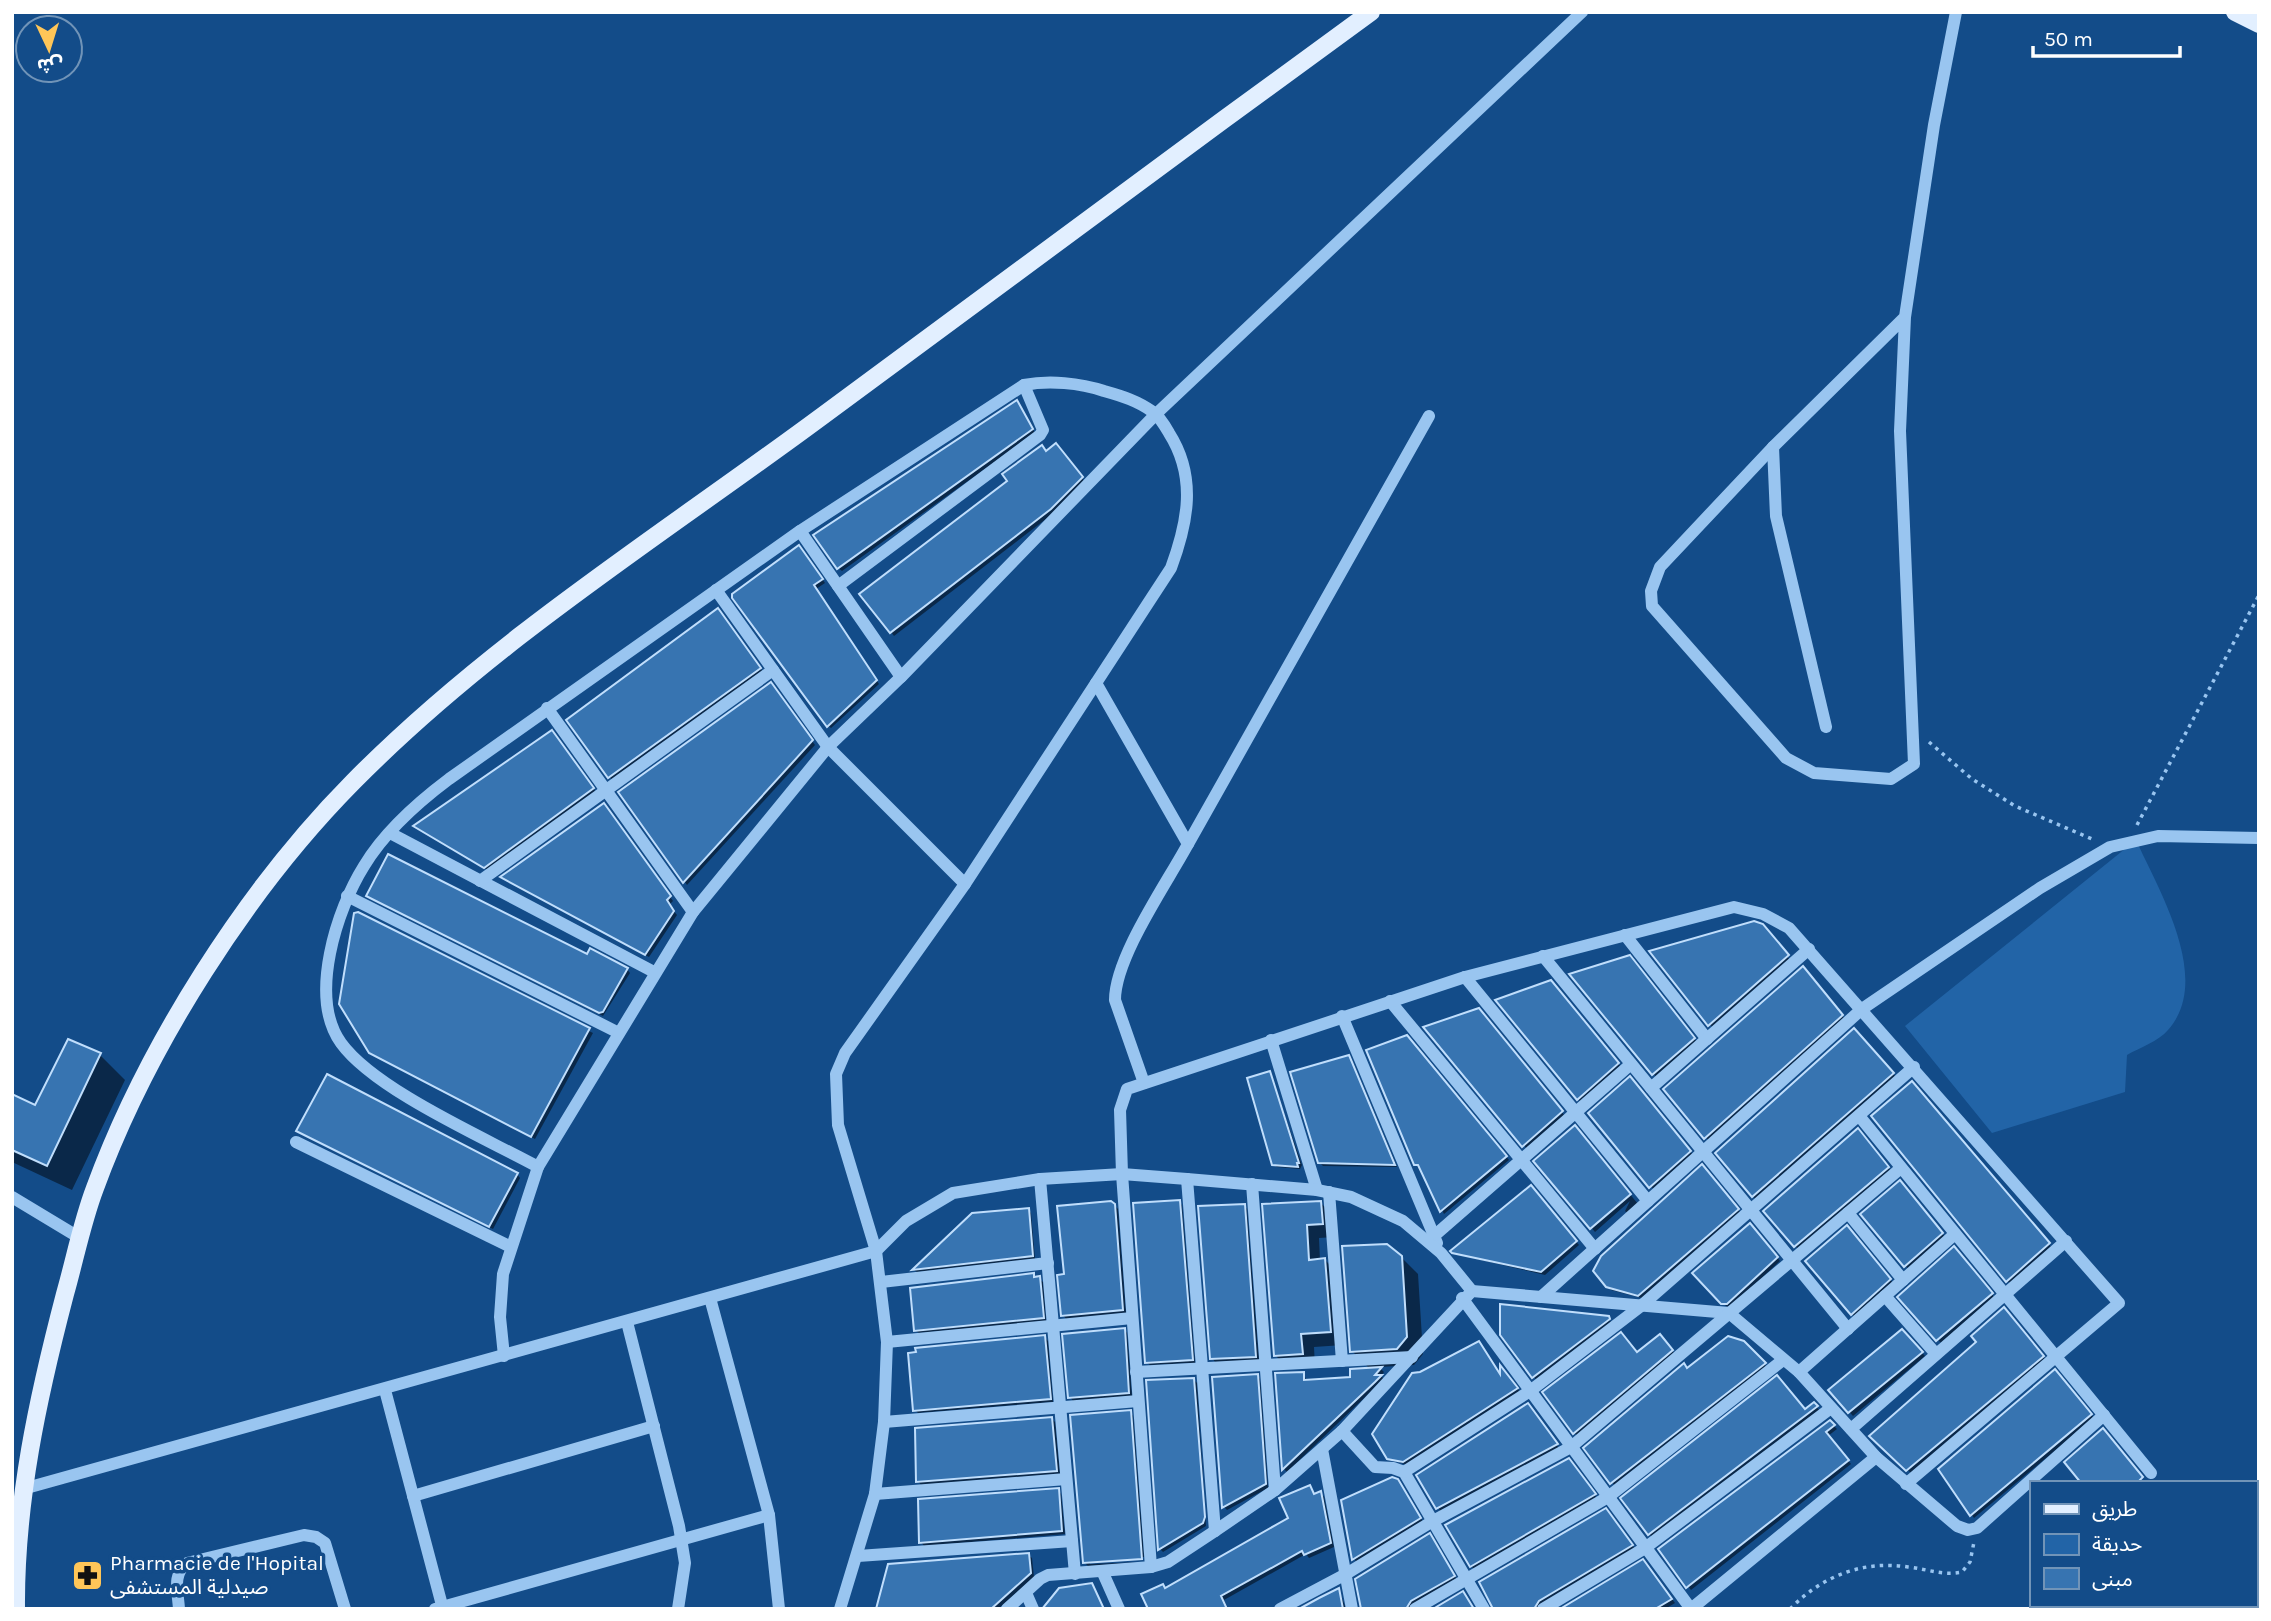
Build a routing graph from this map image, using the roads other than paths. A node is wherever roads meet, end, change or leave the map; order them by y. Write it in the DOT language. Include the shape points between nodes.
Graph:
graph roads {
  1 [pos="1371,12"];
  2 [pos="1582,12"];
  3 [pos="1956,12"];
  4 [pos="2235,12"];
  5 [pos="2259,24"];
  6 [pos="1905,317"];
  7 [pos="1024,385"];
  8 [pos="1156,414"];
  9 [pos="1429,416"];
  10 [pos="1773,447"];
  11 [pos="800,531"];
  12 [pos="838,586"];
  13 [pos="716,590"];
  14 [pos="773,670"];
  15 [pos="901,677"];
  16 [pos="1096,682"];
  17 [pos="547,708"];
  18 [pos="1826,727"];
  19 [pos="828,747"];
  20 [pos="606,790"];
  21 [pos="390,833"];
  22 [pos="2259,838"];
  23 [pos="1188,844"];
  24 [pos="480,881"];
  25 [pos="965,884"];
  26 [pos="348,896"];
  27 [pos="693,912"];
  28 [pos="1625,935"];
  29 [pos="1809,949"];
  30 [pos="1543,956"];
  31 [pos="654,972"];
  32 [pos="1465,977"];
  33 [pos="1390,1001"];
  34 [pos="1862,1009"];
  35 [pos="1342,1016"];
  36 [pos="617,1032"];
  37 [pos="1707,1039"];
  38 [pos="1271,1040"];
  39 [pos="1631,1064"];
  40 [pos="1914,1067"];
  41 [pos="1144,1083"];
  42 [pos="1651,1088"];
  43 [pos="1576,1112"];
  44 [pos="1860,1117"];
  45 [pos="296,1142"];
  46 [pos="1703,1151"];
  47 [pos="1521,1160"];
  48 [pos="538,1167"];
  49 [pos="1901,1168"];
  50 [pos="1122,1174"];
  51 [pos="1040,1179"];
  52 [pos="1187,1179"];
  53 [pos="1252,1184"];
  54 [pos="1323,1191"];
  55 [pos="12,1197"];
  56 [pos="1648,1200"];
  57 [pos="1752,1212"];
  58 [pos="1848,1213"];
  59 [pos="1955,1234"];
  60 [pos="1434,1236"];
  61 [pos="80,1238"];
  62 [pos="2066,1241"];
  63 [pos="510,1247"];
  64 [pos="1595,1249"];
  65 [pos="876,1251"];
  66 [pos="1441,1252"];
  67 [pos="1792,1260"];
  68 [pos="1048,1263"];
  69 [pos="1903,1280"];
  70 [pos="881,1282"];
  71 [pos="1467,1294"];
  72 [pos="2005,1294"];
  73 [pos="1885,1296"];
  74 [pos="1541,1297"];
  75 [pos="710,1298"];
  76 [pos="1640,1306"];
  77 [pos="1729,1313"];
  78 [pos="1132,1318"];
  79 [pos="627,1322"];
  80 [pos="1053,1326"];
  81 [pos="1848,1329"];
  82 [pos="887,1342"];
  83 [pos="1936,1354"];
  84 [pos="504,1356"];
  85 [pos="1412,1357"];
  86 [pos="2056,1357"];
  87 [pos="1783,1360"];
  88 [pos="1342,1361"];
  89 [pos="1265,1365"];
  90 [pos="1203,1368"];
  91 [pos="1136,1372"];
  92 [pos="1800,1372"];
  93 [pos="385,1390"];
  94 [pos="1530,1391"];
  95 [pos="1138,1401"];
  96 [pos="1060,1407"];
  97 [pos="1831,1408"];
  98 [pos="2104,1415"];
  99 [pos="884,1422"];
  100 [pos="654,1426"];
  101 [pos="1851,1429"];
  102 [pos="1342,1431"];
  103 [pos="1571,1447"];
  104 [pos="1322,1449"];
  105 [pos="1876,1457"];
  106 [pos="1404,1472"];
  107 [pos="2151,1473"];
  108 [pos="1066,1479"];
  109 [pos="1906,1483"];
  110 [pos="23,1489"];
  111 [pos="1275,1490"];
  112 [pos="875,1494"];
  113 [pos="413,1496"];
  114 [pos="1608,1497"];
  115 [pos="769,1516"];
  116 [pos="1433,1521"];
  117 [pos="1215,1531"];
  118 [pos="681,1540"];
  119 [pos="1072,1541"];
  120 [pos="1645,1548"];
  121 [pos="858,1556"];
  122 [pos="1151,1567"];
  123 [pos="1103,1573"];
  124 [pos="1074,1574"];
  125 [pos="1346,1574"];
  126 [pos="1466,1579"];
  127 [pos="1026,1593"];
  128 [pos="440,1608"];
  129 [pos="16,1609"];
  130 [pos="179,1609"];
  131 [pos="345,1609"];
  132 [pos="678,1609"];
  133 [pos="779,1609"];
  134 [pos="840,1609"];
  135 [pos="1007,1609"];
  136 [pos="1033,1609"];
  137 [pos="1119,1609"];
  138 [pos="1280,1609"];
  139 [pos="1352,1609"];
  140 [pos="1415,1609"];
  141 [pos="1484,1609"];
  142 [pos="1543,1609"];
  143 [pos="1691,1609"];
  1 -- 61 [label="main road" via="539,622 353,782 274,874 188,998 123,1124"];
  2 -- 8 [label="street"];
  3 -- 6 [label="street"];
  4 -- 5 [label="main road"];
  6 -- 10 [label="street"];
  6 -- 10 [label="street" via="1900,431 1914,764 1891,779 1814,773 1786,758 1652,606 1651,591 1660,567"];
  7 -- 8 [label="street" via="1093,387 1131,399"];
  7 -- 11 [label="street"];
  7 -- 12 [label="street" via="1040,420 1041,435"];
  8 -- 15 [label="street"];
  8 -- 16 [label="street" via="1178,447 1186,474 1189,497 1184,535 1171,568"];
  9 -- 23 [label="street"];
  10 -- 18 [label="street" via="1776,516"];
  11 -- 12 [label="street"];
  11 -- 13 [label="street"];
  12 -- 15 [label="street"];
  13 -- 14 [label="street"];
  13 -- 17 [label="street"];
  14 -- 19 [label="street"];
  14 -- 20 [label="street"];
  15 -- 19 [label="street"];
  16 -- 23 [label="street"];
  16 -- 25 [label="street"];
  17 -- 20 [label="street"];
  17 -- 21 [label="street" via="415,804"];
  19 -- 25 [label="street"];
  19 -- 27 [label="street"];
  20 -- 24 [label="street"];
  20 -- 27 [label="street"];
  21 -- 24 [label="street"];
  21 -- 26 [label="street" via="364,865"];
  22 -- 34 [label="street" via="2158,836 2110,847 2040,888"];
  23 -- 41 [label="street" via="1122,963 1115,986 1115,999"];
  24 -- 31 [label="street"];
  25 -- 65 [label="street" via="845,1053 836,1074 838,1125"];
  26 -- 36 [label="street"];
  26 -- 48 [label="street" via="324,988 340,1042 385,1083"];
  27 -- 31 [label="street"];
  28 -- 29 [label="street" via="1734,907 1780,921"];
  28 -- 30 [label="street"];
  28 -- 37 [label="street"];
  29 -- 34 [label="street"];
  29 -- 37 [label="street"];
  30 -- 32 [label="street"];
  30 -- 39 [label="street"];
  31 -- 36 [label="street"];
  32 -- 33 [label="street"];
  32 -- 43 [label="street"];
  33 -- 35 [label="street"];
  33 -- 47 [label="street"];
  34 -- 40 [label="street"];
  34 -- 46 [label="street"];
  35 -- 38 [label="street"];
  35 -- 60 [label="street"];
  36 -- 48 [label="street"];
  37 -- 42 [label="street"];
  38 -- 41 [label="street"];
  38 -- 54 [label="street"];
  39 -- 42 [label="street"];
  39 -- 43 [label="street"];
  40 -- 44 [label="street"];
  40 -- 62 [label="street"];
  41 -- 50 [label="street" via="1127,1089 1122,1097"];
  42 -- 46 [label="street"];
  43 -- 47 [label="street"];
  43 -- 56 [label="street"];
  44 -- 49 [label="street"];
  44 -- 57 [label="street"];
  45 -- 63 [label="street"];
  46 -- 56 [label="street"];
  46 -- 57 [label="street"];
  47 -- 60 [label="street"];
  47 -- 64 [label="street"];
  48 -- 63 [label="street"];
  49 -- 58 [label="street"];
  49 -- 59 [label="street"];
  50 -- 51 [label="street"];
  50 -- 52 [label="street"];
  50 -- 78 [label="street"];
  51 -- 65 [label="street" via="953,1194 906,1221"];
  51 -- 68 [label="street"];
  52 -- 53 [label="street"];
  52 -- 90 [label="street"];
  53 -- 54 [label="street"];
  53 -- 89 [label="street"];
  54 -- 66 [label="street" via="1351,1196 1403,1221"];
  54 -- 88 [label="street"];
  55 -- 61 [label="street"];
  56 -- 64 [label="street"];
  57 -- 67 [label="street"];
  57 -- 76 [label="street"];
  58 -- 67 [label="street"];
  58 -- 69 [label="street"];
  59 -- 69 [label="street"];
  59 -- 72 [label="street"];
  60 -- 66 [label="street"];
  61 -- 110 [label="main road" via="45,1370"];
  62 -- 72 [label="street"];
  62 -- 86 [label="street" via="2119,1303"];
  63 -- 84 [label="street" via="499,1294"];
  64 -- 74 [label="street"];
  65 -- 70 [label="street"];
  65 -- 75 [label="street"];
  66 -- 71 [label="street"];
  67 -- 77 [label="street"];
  67 -- 81 [label="street"];
  68 -- 70 [label="street"];
  68 -- 80 [label="street"];
  69 -- 73 [label="street"];
  70 -- 82 [label="street"];
  71 -- 74 [label="street"];
  71 -- 85 [label="street"];
  71 -- 94 [label="street"];
  72 -- 83 [label="street"];
  72 -- 86 [label="street"];
  73 -- 81 [label="street"];
  73 -- 83 [label="street"];
  74 -- 76 [label="street"];
  75 -- 79 [label="street"];
  75 -- 115 [label="street"];
  76 -- 77 [label="street"];
  76 -- 94 [label="street"];
  77 -- 87 [label="street"];
  77 -- 103 [label="street"];
  78 -- 80 [label="street"];
  78 -- 91 [label="street"];
  79 -- 84 [label="street"];
  79 -- 100 [label="street"];
  80 -- 82 [label="street"];
  80 -- 96 [label="street"];
  81 -- 92 [label="street"];
  82 -- 99 [label="street"];
  83 -- 101 [label="street"];
  84 -- 93 [label="street"];
  85 -- 88 [label="street"];
  85 -- 102 [label="street"];
  86 -- 98 [label="street"];
  86 -- 109 [label="street"];
  87 -- 92 [label="street"];
  87 -- 114 [label="street"];
  88 -- 89 [label="street"];
  89 -- 90 [label="street"];
  89 -- 111 [label="street"];
  90 -- 91 [label="street"];
  90 -- 117 [label="street"];
  91 -- 95 [label="street"];
  92 -- 97 [label="street"];
  93 -- 110 [label="street"];
  93 -- 113 [label="street"];
  94 -- 103 [label="street"];
  94 -- 106 [label="street"];
  95 -- 96 [label="street"];
  95 -- 122 [label="street"];
  96 -- 99 [label="street"];
  96 -- 108 [label="street"];
  97 -- 101 [label="street"];
  97 -- 120 [label="street"];
  98 -- 107 [label="street"];
  98 -- 109 [label="street" via="1977,1528 1957,1526"];
  99 -- 112 [label="street"];
  100 -- 113 [label="street"];
  100 -- 118 [label="street"];
  101 -- 105 [label="street"];
  102 -- 104 [label="street"];
  102 -- 106 [label="street" via="1376,1467"];
  103 -- 114 [label="street"];
  103 -- 116 [label="street"];
  104 -- 111 [label="street"];
  104 -- 125 [label="street"];
  105 -- 109 [label="street"];
  105 -- 143 [label="street"];
  106 -- 116 [label="street"];
  108 -- 112 [label="street"];
  108 -- 119 [label="street"];
  110 -- 129 [label="main road"];
  111 -- 117 [label="street"];
  112 -- 121 [label="street"];
  113 -- 128 [label="street"];
  114 -- 120 [label="street"];
  114 -- 126 [label="street"];
  115 -- 118 [label="street"];
  115 -- 133 [label="street"];
  116 -- 125 [label="street"];
  116 -- 126 [label="street"];
  117 -- 122 [label="street" via="1168,1562"];
  118 -- 128 [label="street"];
  118 -- 132 [label="street" via="685,1563"];
  119 -- 121 [label="street"];
  119 -- 124 [label="street"];
  120 -- 142 [label="street"];
  120 -- 143 [label="street"];
  121 -- 134 [label="street"];
  122 -- 123 [label="street"];
  123 -- 124 [label="street"];
  123 -- 137 [label="street"];
  124 -- 127 [label="street" via="1040,1579"];
  125 -- 138 [label="street"];
  125 -- 139 [label="street"];
  126 -- 140 [label="street"];
  126 -- 141 [label="street"];
  127 -- 135 [label="street"];
  127 -- 136 [label="street"];
  130 -- 131 [label="street" via="177,1579 187,1563 303,1535 325,1543"];
}
